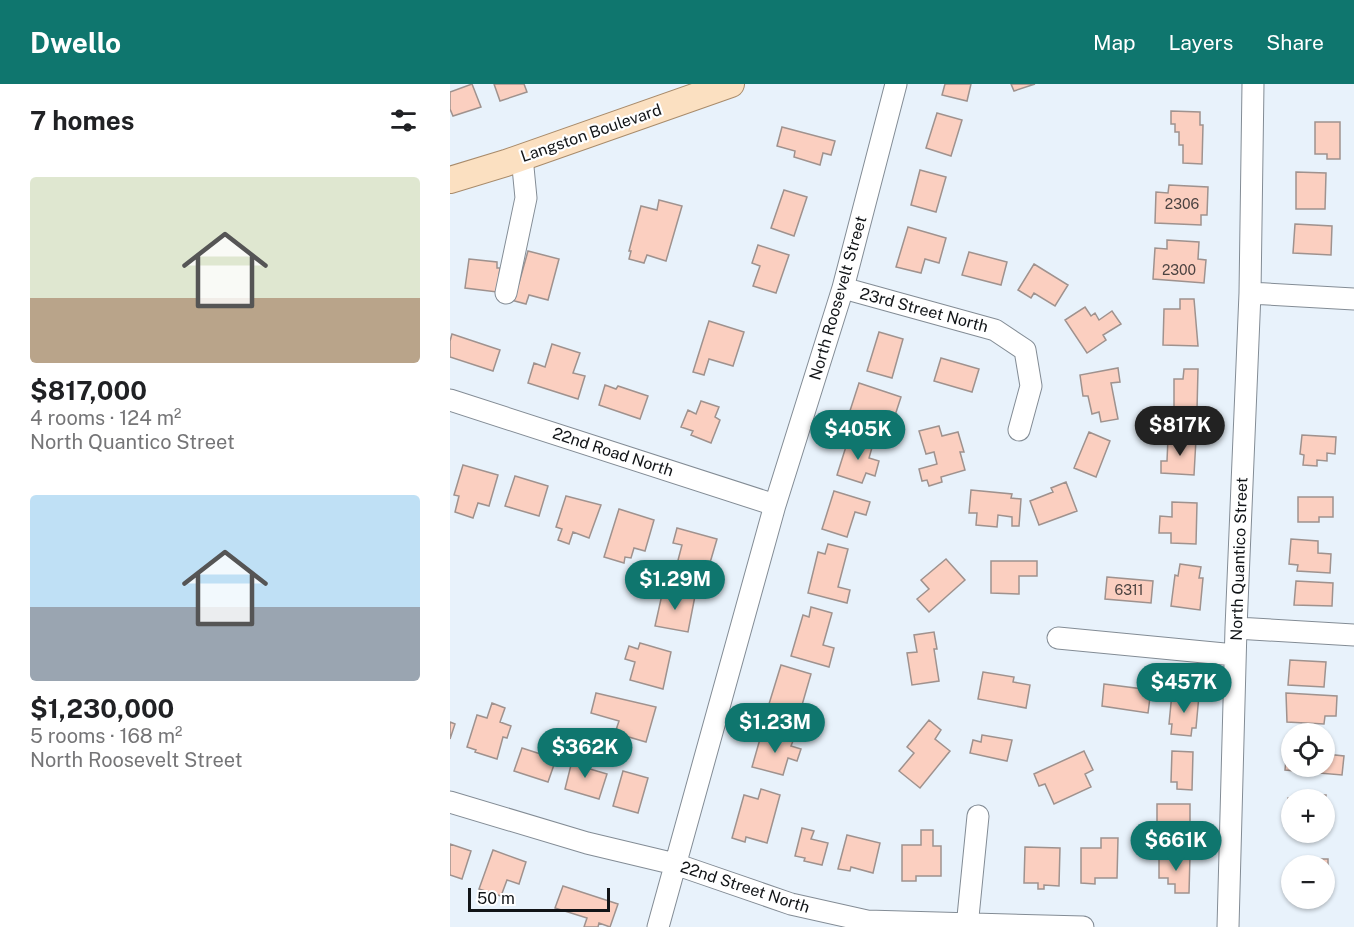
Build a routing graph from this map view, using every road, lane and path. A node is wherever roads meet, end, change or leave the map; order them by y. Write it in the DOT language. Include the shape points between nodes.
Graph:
graph roads {
  1 [pos="731,84"];
  2 [pos="896,84"];
  3 [pos="1253,84"];
  4 [pos="522,157"];
  5 [pos="455,176"];
  6 [pos="843,288"];
  7 [pos="506,293"];
  8 [pos="1250,293"];
  9 [pos="1354,299"];
  10 [pos="450,400"];
  11 [pos="1019,430"];
  12 [pos="775,505"];
  13 [pos="1236,628"];
  14 [pos="1354,635"];
  15 [pos="1058,638"];
  16 [pos="1235,655"];
  17 [pos="450,802"];
  18 [pos="978,816"];
  19 [pos="675,864"];
  20 [pos="966,926"];
  21 [pos="658,927"];
  22 [pos="1083,927"];
  23 [pos="1228,927"];
  1 -- 4 [label="main road, Langston Boulevard"];
  2 -- 6 [label="street, North Roosevelt Street"];
  3 -- 8 [label="street, North Quantico Street"];
  4 -- 5 [label="main road, Langston Boulevard"];
  4 -- 7 [label="street" via="526,198"];
  6 -- 11 [label="street, 23rd Street North" via="996,330 1025,350 1031,386"];
  6 -- 12 [label="street, North Roosevelt Street"];
  8 -- 9 [label="street"];
  8 -- 13 [label="street, North Quantico Street"];
  10 -- 12 [label="street, 22nd Road North"];
  12 -- 19 [label="street, North Roosevelt Street"];
  13 -- 14 [label="street"];
  13 -- 16 [label="street, North Quantico Street"];
  15 -- 16 [label="street"];
  16 -- 23 [label="street, North Quantico Street"];
  17 -- 19 [label="street, 22nd Street North" via="587,843"];
  18 -- 20 [label="street"];
  19 -- 20 [label="street, 22nd Street North" via="791,904 867,921"];
  19 -- 21 [label="street, North Roosevelt Street"];
  20 -- 22 [label="street, 22nd Street North"];
}
